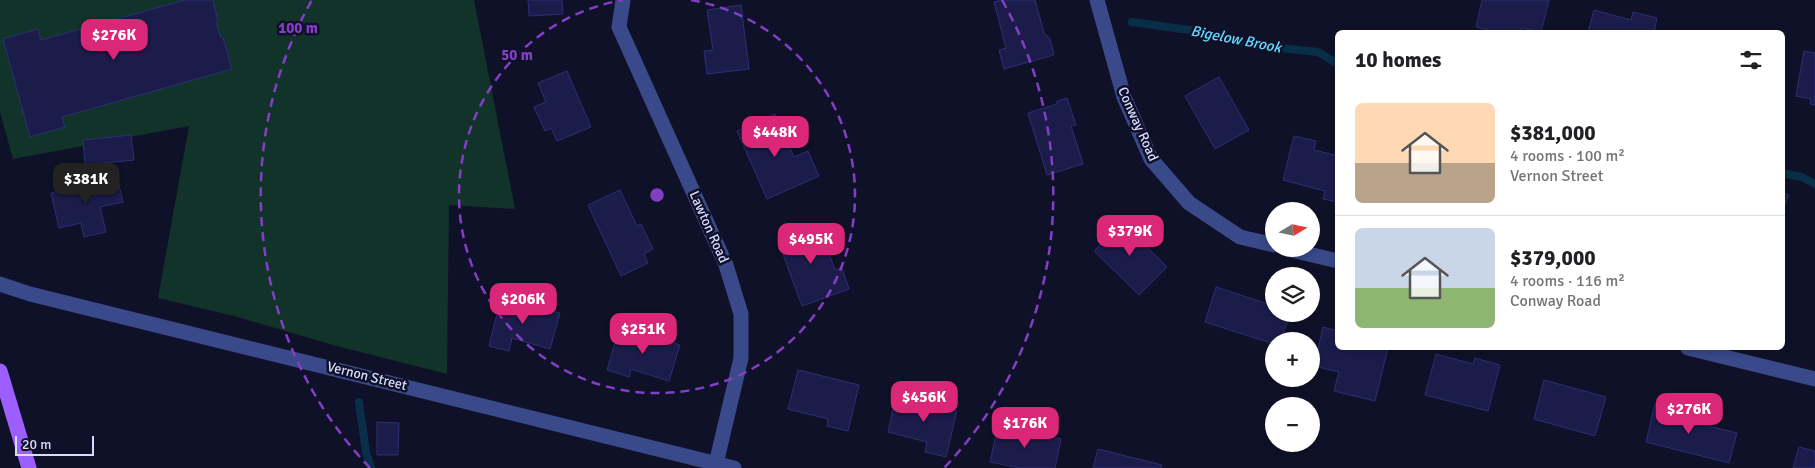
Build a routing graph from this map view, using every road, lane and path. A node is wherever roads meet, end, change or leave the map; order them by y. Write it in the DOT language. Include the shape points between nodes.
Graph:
graph roads {
  1 [pos="623,0"];
  2 [pos="1097,0"];
  3 [pos="1265,244"];
  4 [pos="1320,257"];
  5 [pos="1335,260"];
  6 [pos="0,284"];
  7 [pos="1696,350"];
  8 [pos="0,371"];
  9 [pos="1815,379"];
  10 [pos="715,466"];
  11 [pos="29,468"];
  12 [pos="734,468"];
  1 -- 10 [label="street, Lawton Road" via="619,27 726,265 741,314 741,358"];
  2 -- 3 [label="street, Conway Road" via="1124,97 1151,159 1189,203 1240,237"];
  4 -- 5 [label="street"];
  6 -- 10 [label="street, Vernon Street"];
  7 -- 9 [label="street"];
  8 -- 11 [label="main road"];
  10 -- 12 [label="street, Vernon Street"];
}
